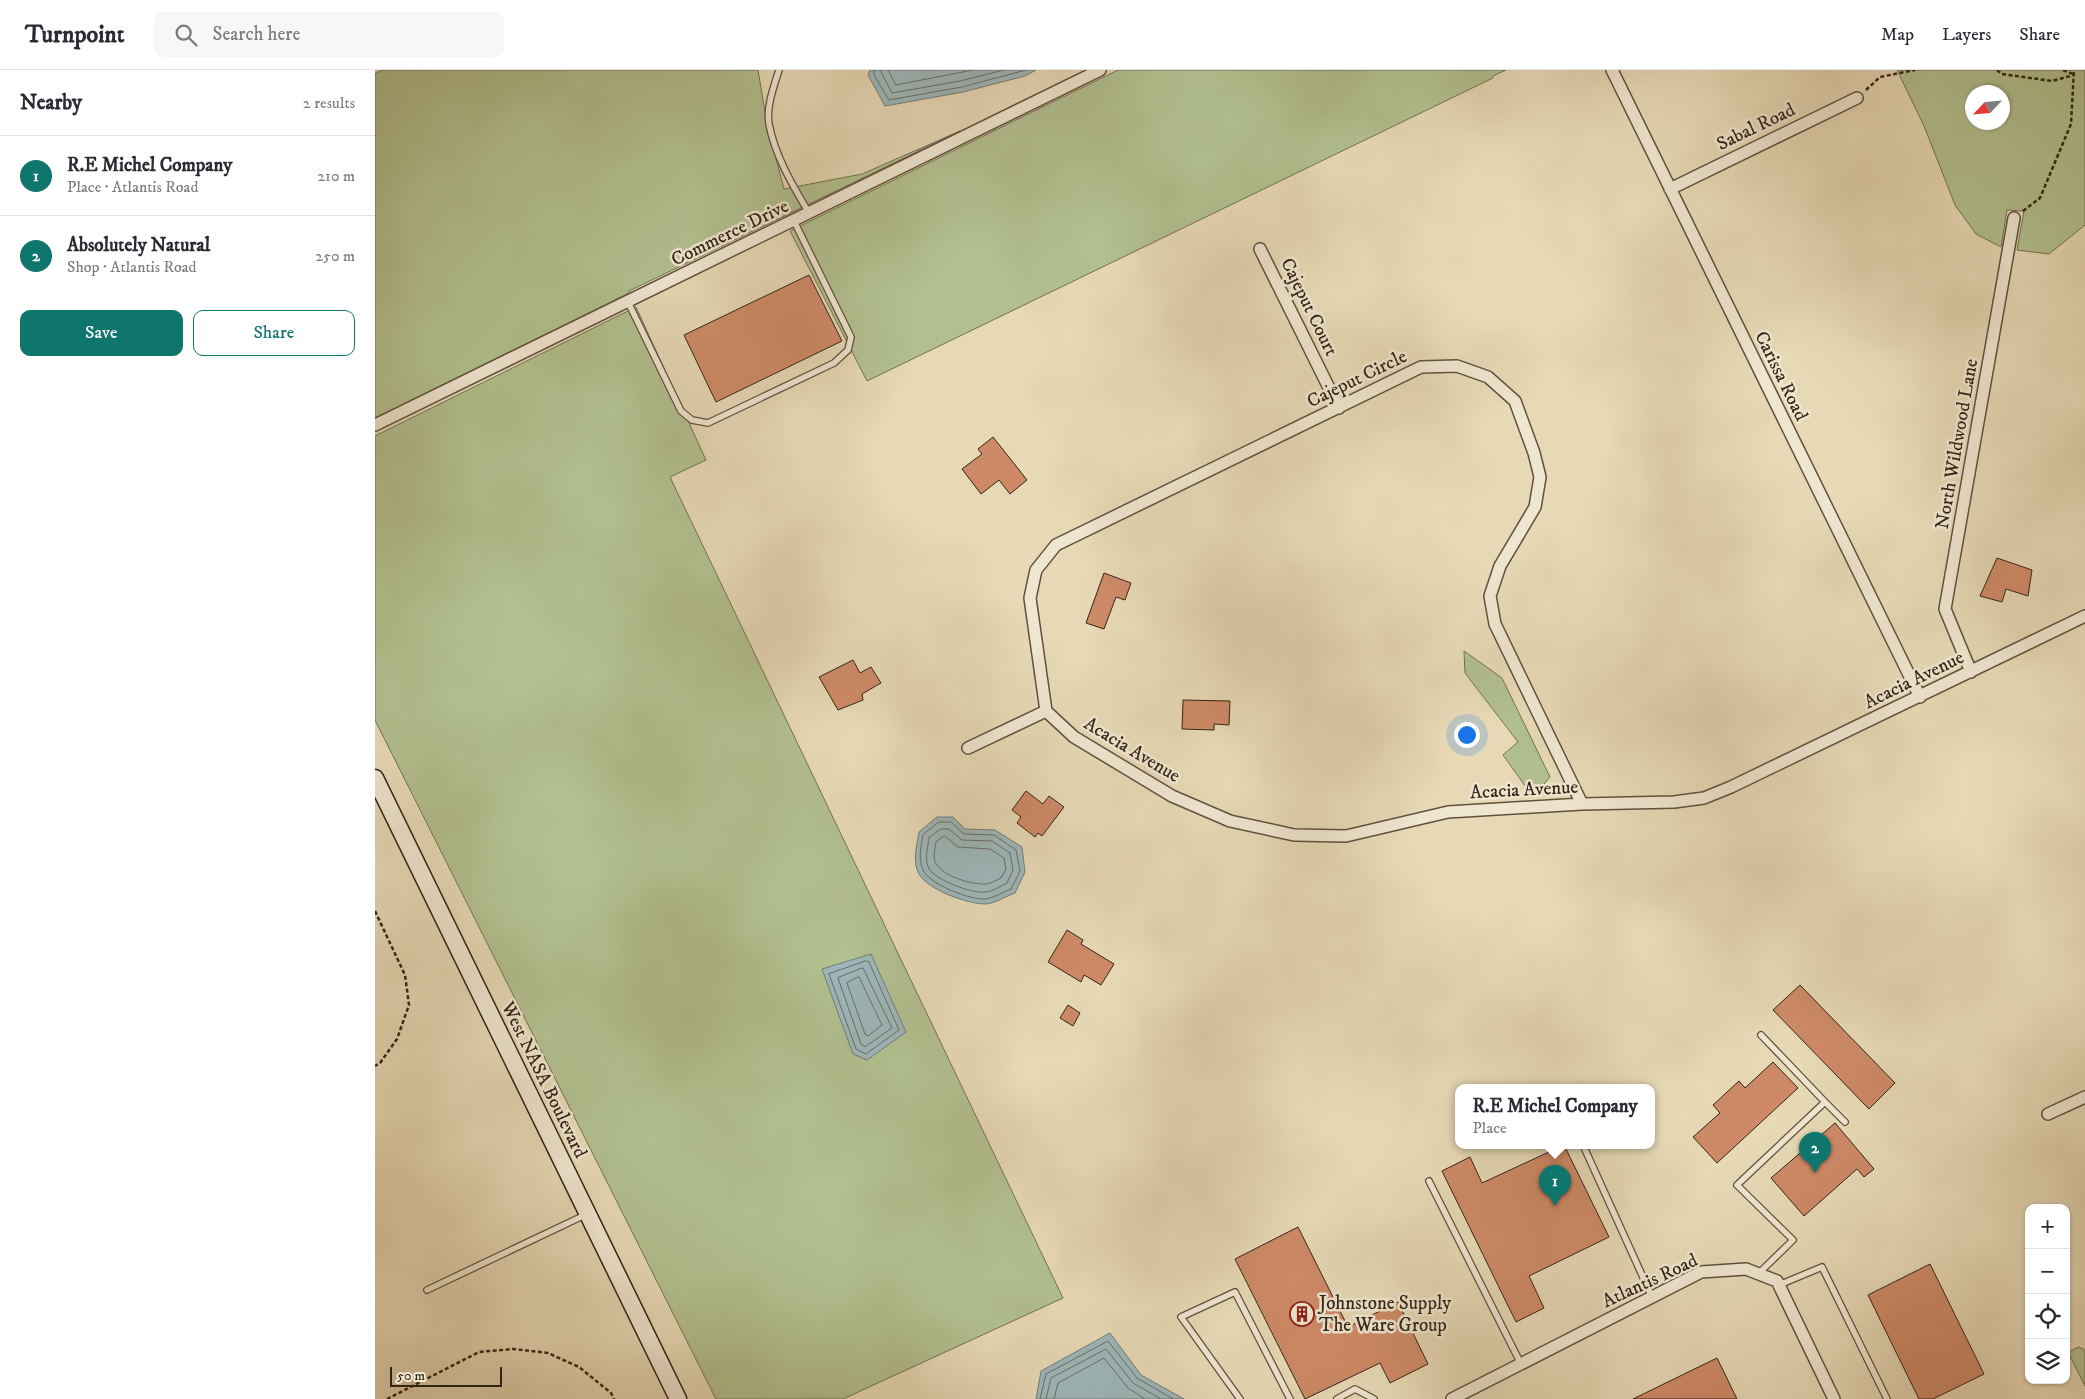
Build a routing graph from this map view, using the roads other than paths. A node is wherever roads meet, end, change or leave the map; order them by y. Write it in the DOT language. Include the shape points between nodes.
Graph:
graph roads {
  1 [pos="779,70"];
  2 [pos="1100,70"];
  3 [pos="1612,70"];
  4 [pos="1857,98"];
  5 [pos="1670,189"];
  6 [pos="809,213"];
  7 [pos="2014,218"];
  8 [pos="794,221"];
  9 [pos="1260,249"];
  10 [pos="628,302"];
  11 [pos="1339,408"];
  12 [pos="375,425"];
  13 [pos="2085,616"];
  14 [pos="1971,672"];
  15 [pos="1919,697"];
  16 [pos="1046,711"];
  17 [pos="968,748"];
  18 [pos="375,778"];
  19 [pos="1582,804"];
  20 [pos="1761,1035"];
  21 [pos="2085,1096"];
  22 [pos="1825,1102"];
  23 [pos="2048,1114"];
  24 [pos="1845,1122"];
  25 [pos="1585,1149"];
  26 [pos="1429,1181"];
  27 [pos="587,1214"];
  28 [pos="1758,1274"];
  29 [pos="1779,1285"];
  30 [pos="427,1290"];
  31 [pos="1652,1297"];
  32 [pos="1521,1364"];
  33 [pos="678,1399"];
  34 [pos="1240,1399"];
  35 [pos="1290,1399"];
  36 [pos="1337,1399"];
  37 [pos="1374,1399"];
  38 [pos="1452,1399"];
  39 [pos="1834,1399"];
  40 [pos="1887,1399"];
  1 -- 6 [label="lane" via="771,98 769,123 785,171"];
  2 -- 6 [label="street, Commerce Drive"];
  3 -- 5 [label="street, Carissa Road"];
  4 -- 5 [label="street, Sabal Road"];
  5 -- 15 [label="street, Carissa Road"];
  6 -- 8 [label="street, Commerce Drive"];
  7 -- 14 [label="street, North Wildwood Lane" via="1945,609"];
  8 -- 10 [label="street, Commerce Drive"];
  8 -- 10 [label="lane" via="851,337 848,350 833,363 708,423 692,420 681,411"];
  9 -- 11 [label="street, Cajeput Court"];
  10 -- 12 [label="street, Commerce Drive"];
  11 -- 16 [label="street, Cajeput Circle" via="1056,545 1036,570 1031,598"];
  11 -- 19 [label="street, Cajeput Circle" via="1421,367 1457,366 1488,377 1515,401 1540,476 1535,507 1500,566 1490,596 1495,624"];
  13 -- 14 [label="street, Acacia Avenue"];
  14 -- 15 [label="street, Acacia Avenue"];
  15 -- 19 [label="street, Acacia Avenue" via="1704,798 1674,802"];
  16 -- 17 [label="street"];
  16 -- 19 [label="street, Acacia Avenue" via="1074,737 1172,796 1230,821 1294,835 1346,836 1448,812"];
  18 -- 27 [label="main road, West NASA Boulevard"];
  20 -- 22 [label="lane"];
  21 -- 23 [label="street"];
  22 -- 24 [label="lane"];
  22 -- 28 [label="lane" via="1737,1185 1793,1240"];
  25 -- 31 [label="lane"];
  26 -- 32 [label="lane"];
  27 -- 30 [label="lane"];
  27 -- 33 [label="main road, West NASA Boulevard"];
  28 -- 29 [label="street, Atlantis Road" via="1777,1281"];
  28 -- 31 [label="street, Atlantis Road" via="1746,1269 1701,1272"];
  29 -- 39 [label="street"];
  29 -- 40 [label="lane" via="1822,1267"];
  31 -- 32 [label="street, Atlantis Road"];
  32 -- 38 [label="street, Atlantis Road"];
  34 -- 35 [label="lane" via="1181,1317 1235,1292"];
  36 -- 37 [label="lane" via="1355,1388"];
}
